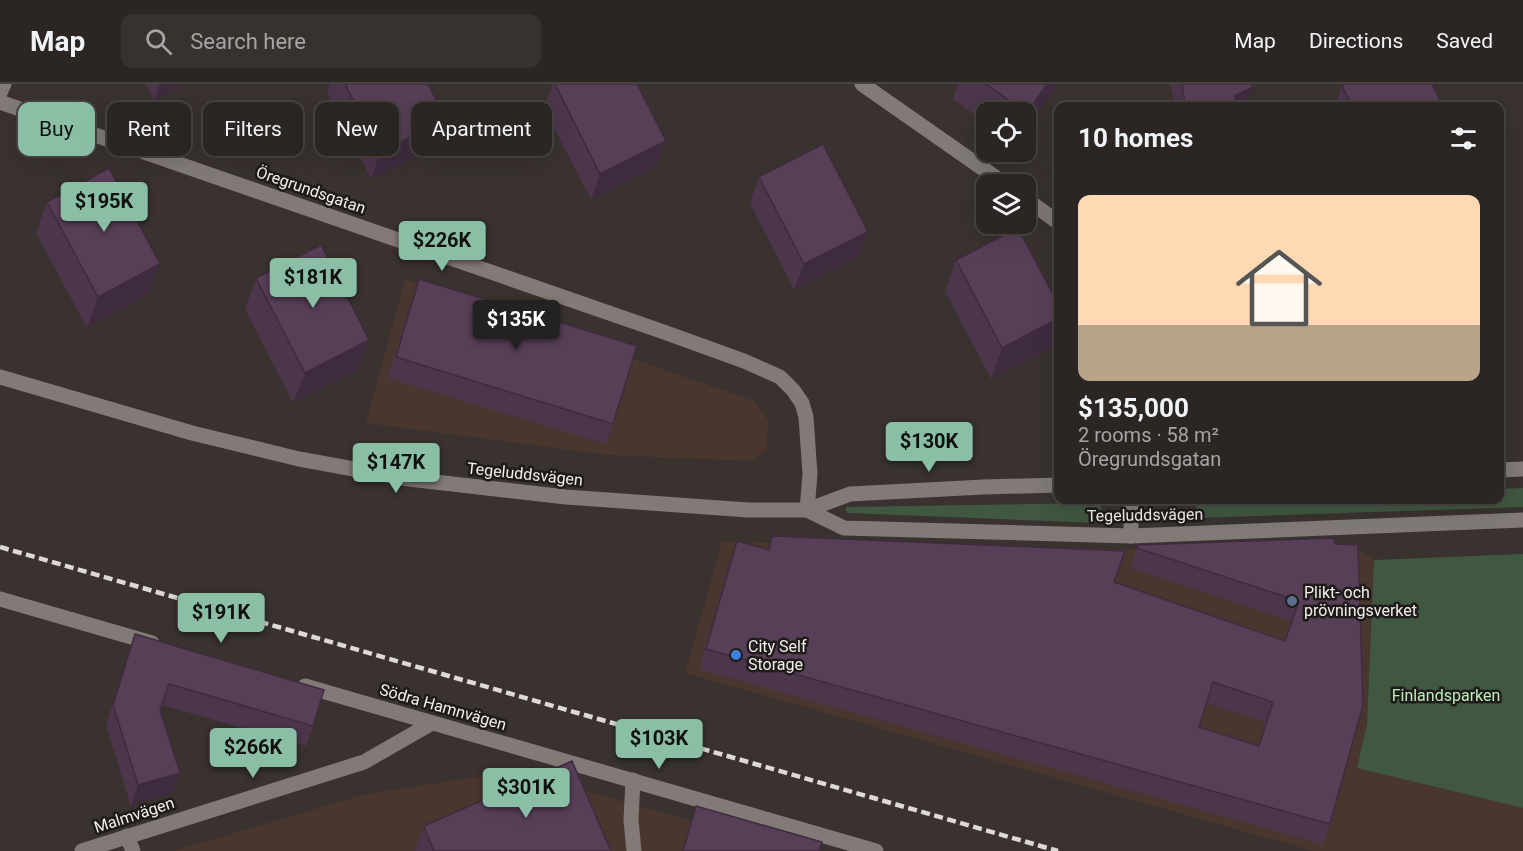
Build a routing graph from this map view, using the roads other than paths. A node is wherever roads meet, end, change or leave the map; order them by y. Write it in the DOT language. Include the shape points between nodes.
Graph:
graph roads {
  1 [pos="4,84"];
  2 [pos="862,84"];
  3 [pos="0,93"];
  4 [pos="0,102"];
  5 [pos="991,174"];
  6 [pos="1036,207"];
  7 [pos="1054,220"];
  8 [pos="0,377"];
  9 [pos="1504,470"];
  10 [pos="1523,470"];
  11 [pos="1054,485"];
  12 [pos="1131,504"];
  13 [pos="807,510"];
  14 [pos="1523,520"];
  15 [pos="1131,536"];
  16 [pos="0,599"];
  17 [pos="166,646"];
  18 [pos="289,681"];
  19 [pos="432,723"];
  20 [pos="633,780"];
  21 [pos="127,836"];
  22 [pos="82,851"];
  23 [pos="133,851"];
  24 [pos="634,851"];
  25 [pos="876,851"];
  1 -- 3 [label="main road"];
  2 -- 5 [label="main road"];
  4 -- 13 [label="main road, Öregrundsgatan" via="650,327 780,377 797,396 806,417 810,474"];
  6 -- 7 [label="main road"];
  8 -- 13 [label="main road, Tegeluddsvägen" via="299,459 409,479 566,497 748,510"];
  9 -- 10 [label="main road"];
  11 -- 13 [label="main road, Tegeluddsvägen" via="850,494"];
  12 -- 15 [label="main road"];
  13 -- 15 [label="main road, Tegeluddsvägen" via="844,528"];
  14 -- 15 [label="main road, Tegeluddsvägen"];
  16 -- 17 [label="main road"];
  18 -- 19 [label="main road, Södra Hamnvägen"];
  19 -- 20 [label="main road, Södra Hamnvägen"];
  19 -- 21 [label="main road, Malmvägen" via="364,762"];
  20 -- 24 [label="main road"];
  20 -- 25 [label="main road, Södra Hamnvägen"];
  21 -- 22 [label="main road, Malmvägen"];
  21 -- 23 [label="main road"];
}
